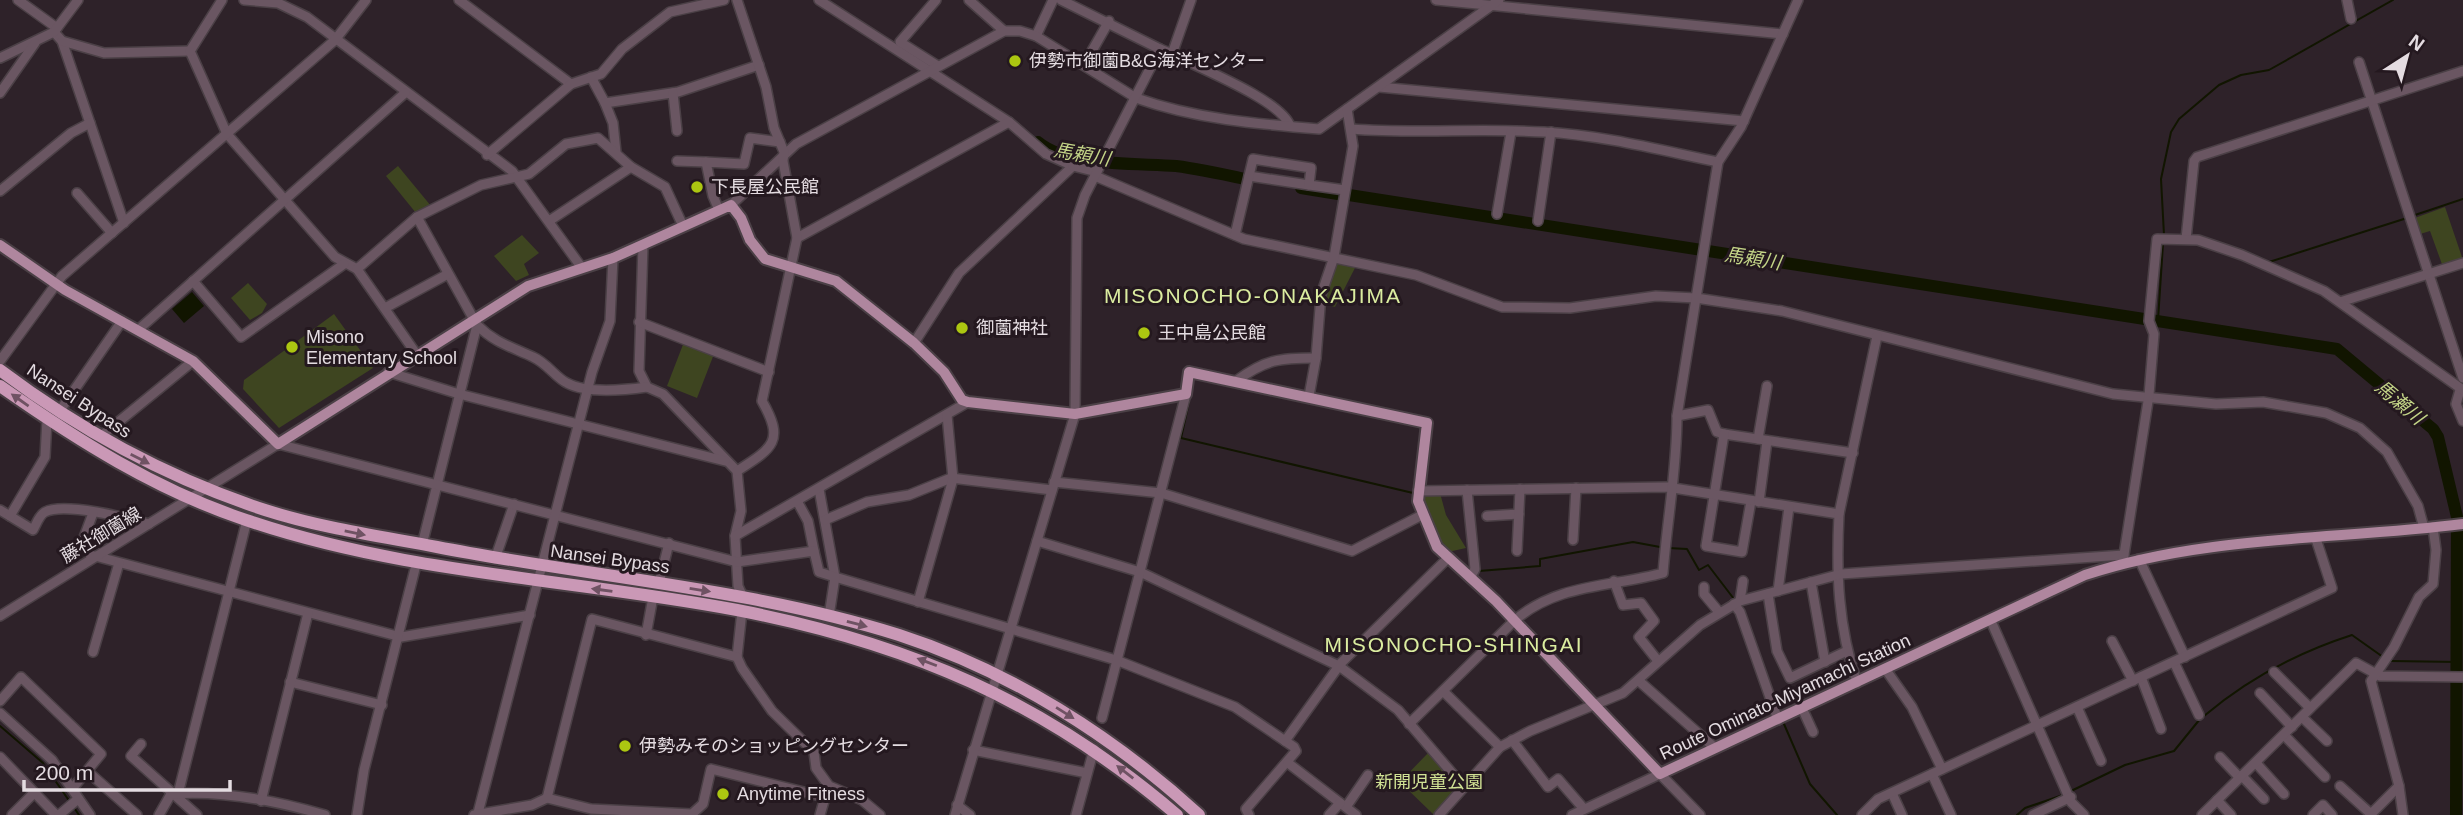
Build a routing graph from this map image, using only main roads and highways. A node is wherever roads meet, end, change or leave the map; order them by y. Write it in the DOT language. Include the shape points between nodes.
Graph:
graph roads {
  1 [pos="0,245"];
  2 [pos="0,370"];
  3 [pos="0,386"];
  4 [pos="2463,524"];
  5 [pos="1177,815"];
  6 [pos="1199,815"];
  1 -- 4 [label="main road, Route Ominato-Miyamachi Station" via="56,284 193,361 278,444 388,372 477,323 528,286 613,258 731,205 765,259 836,281 914,344 968,402 1075,414 1186,394 1189,372 1427,424 1418,491 1431,537 1447,559 1514,621 1660,774 2123,559"];
  2 -- 6 [label="highway, Nansei Bypass, one-way" via="60,412 146,462 321,526 495,559 743,597 900,636 995,674 1063,712"];
  5 -- 3 [label="highway, Nansei Bypass, one-way" via="1094,748 992,688 905,654 742,611 417,561 247,520 95,450"];
}
